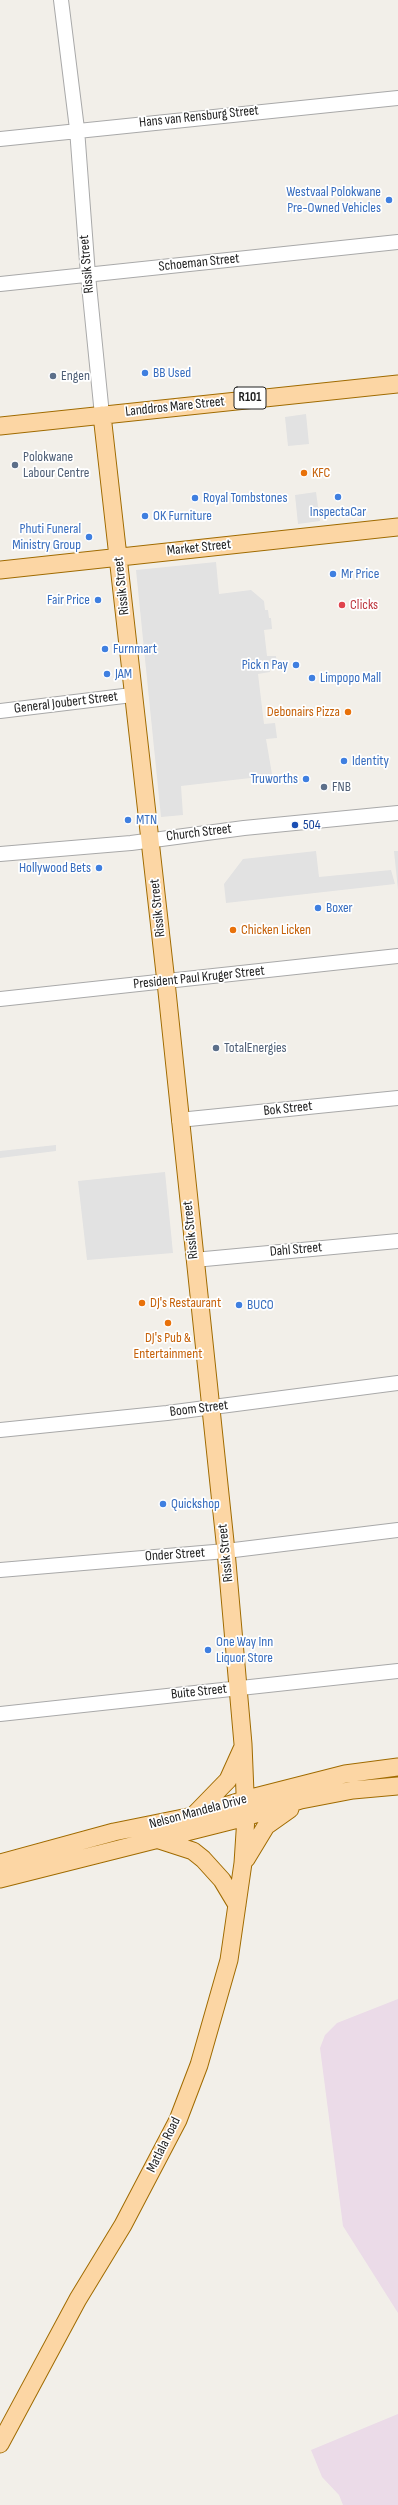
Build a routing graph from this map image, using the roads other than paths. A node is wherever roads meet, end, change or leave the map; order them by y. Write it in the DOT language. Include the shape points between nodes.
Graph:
graph roads {
  1 [pos="61,0"];
  2 [pos="398,98"];
  3 [pos="77,129"];
  4 [pos="0,138"];
  5 [pos="398,242"];
  6 [pos="88,275"];
  7 [pos="0,284"];
  8 [pos="398,384"];
  9 [pos="102,415"];
  10 [pos="0,426"];
  11 [pos="398,527"];
  12 [pos="119,557"];
  13 [pos="0,570"];
  14 [pos="132,695"];
  15 [pos="0,711"];
  16 [pos="398,812"];
  17 [pos="150,840"];
  18 [pos="0,854"];
  19 [pos="398,956"];
  20 [pos="166,982"];
  21 [pos="0,999"];
  22 [pos="398,1098"];
  23 [pos="179,1120"];
  24 [pos="398,1241"];
  25 [pos="194,1260"];
  26 [pos="398,1383"];
  27 [pos="209,1408"];
  28 [pos="0,1430"];
  29 [pos="398,1530"];
  30 [pos="226,1551"];
  31 [pos="0,1570"];
  32 [pos="398,1671"];
  33 [pos="238,1688"];
  34 [pos="0,1714"];
  35 [pos="243,1744"];
  36 [pos="398,1767"];
  37 [pos="398,1786"];
  38 [pos="247,1799"];
  39 [pos="301,1800"];
  40 [pos="193,1816"];
  41 [pos="246,1817"];
  42 [pos="156,1839"];
  43 [pos="0,1863"];
  44 [pos="243,1863"];
  45 [pos="0,1879"];
  46 [pos="237,1907"];
  47 [pos="0,2444"];
  1 -- 3 [label="street, Rissik Street"];
  2 -- 3 [label="street, Hans van Rensburg Street"];
  3 -- 4 [label="street, Hans van Rensburg Street"];
  3 -- 6 [label="street, Rissik Street"];
  5 -- 6 [label="street, Schoeman Street"];
  6 -- 7 [label="street, Schoeman Street"];
  6 -- 9 [label="street, Rissik Street"];
  8 -- 9 [label="main road, Landdros Mare Street / R101"];
  9 -- 10 [label="main road, Landdros Mare Street / R101"];
  9 -- 12 [label="main road, Rissik Street"];
  11 -- 12 [label="main road, Market Street"];
  12 -- 13 [label="main road, Market Street"];
  12 -- 14 [label="main road, Rissik Street"];
  14 -- 15 [label="street, General Joubert Street"];
  14 -- 17 [label="main road, Rissik Street"];
  16 -- 17 [label="street, Church Street"];
  17 -- 18 [label="street, Church Street"];
  17 -- 20 [label="main road, Rissik Street"];
  19 -- 20 [label="street, President Paul Kruger Street"];
  20 -- 21 [label="street, President Paul Kruger Street"];
  20 -- 23 [label="main road, Rissik Street"];
  22 -- 23 [label="street, Bok Street"];
  23 -- 25 [label="main road, Rissik Street"];
  24 -- 25 [label="street, Dahl Street"];
  25 -- 27 [label="main road, Rissik Street"];
  26 -- 27 [label="street, Boom Street"];
  27 -- 28 [label="street, Boom Street"];
  27 -- 30 [label="main road, Rissik Street"];
  29 -- 30 [label="street, Onder Street"];
  30 -- 31 [label="street, Onder Street"];
  30 -- 33 [label="main road, Rissik Street"];
  32 -- 33 [label="street, Buite Street"];
  33 -- 34 [label="street, Buite Street"];
  33 -- 35 [label="main road, Rissik Street"];
  35 -- 38 [label="main road, Rissik Street"];
  35 -- 40 [label="main road" via="228,1780"];
  36 -- 38 [label="main road, Nelson Mandela Drive" via="345,1774"];
  37 -- 39 [label="main road, Nelson Mandela Drive" via="353,1790"];
  38 -- 40 [label="main road, Nelson Mandela Drive"];
  38 -- 41 [label="main road, Rissik Street"];
  39 -- 41 [label="main road, Nelson Mandela Drive"];
  39 -- 44 [label="main road" via="266,1826"];
  40 -- 43 [label="main road, Nelson Mandela Drive" via="114,1832"];
  41 -- 42 [label="main road, Nelson Mandela Drive"];
  41 -- 44 [label="main road, Matlala Road"];
  42 -- 45 [label="main road, Nelson Mandela Drive"];
  42 -- 46 [label="main road" via="193,1851 203,1858 222,1880"];
  44 -- 46 [label="main road, Matlala Road"];
  46 -- 47 [label="main road, Matlala Road" via="229,1960 199,2065 178,2120 123,2225 78,2299"];
}
